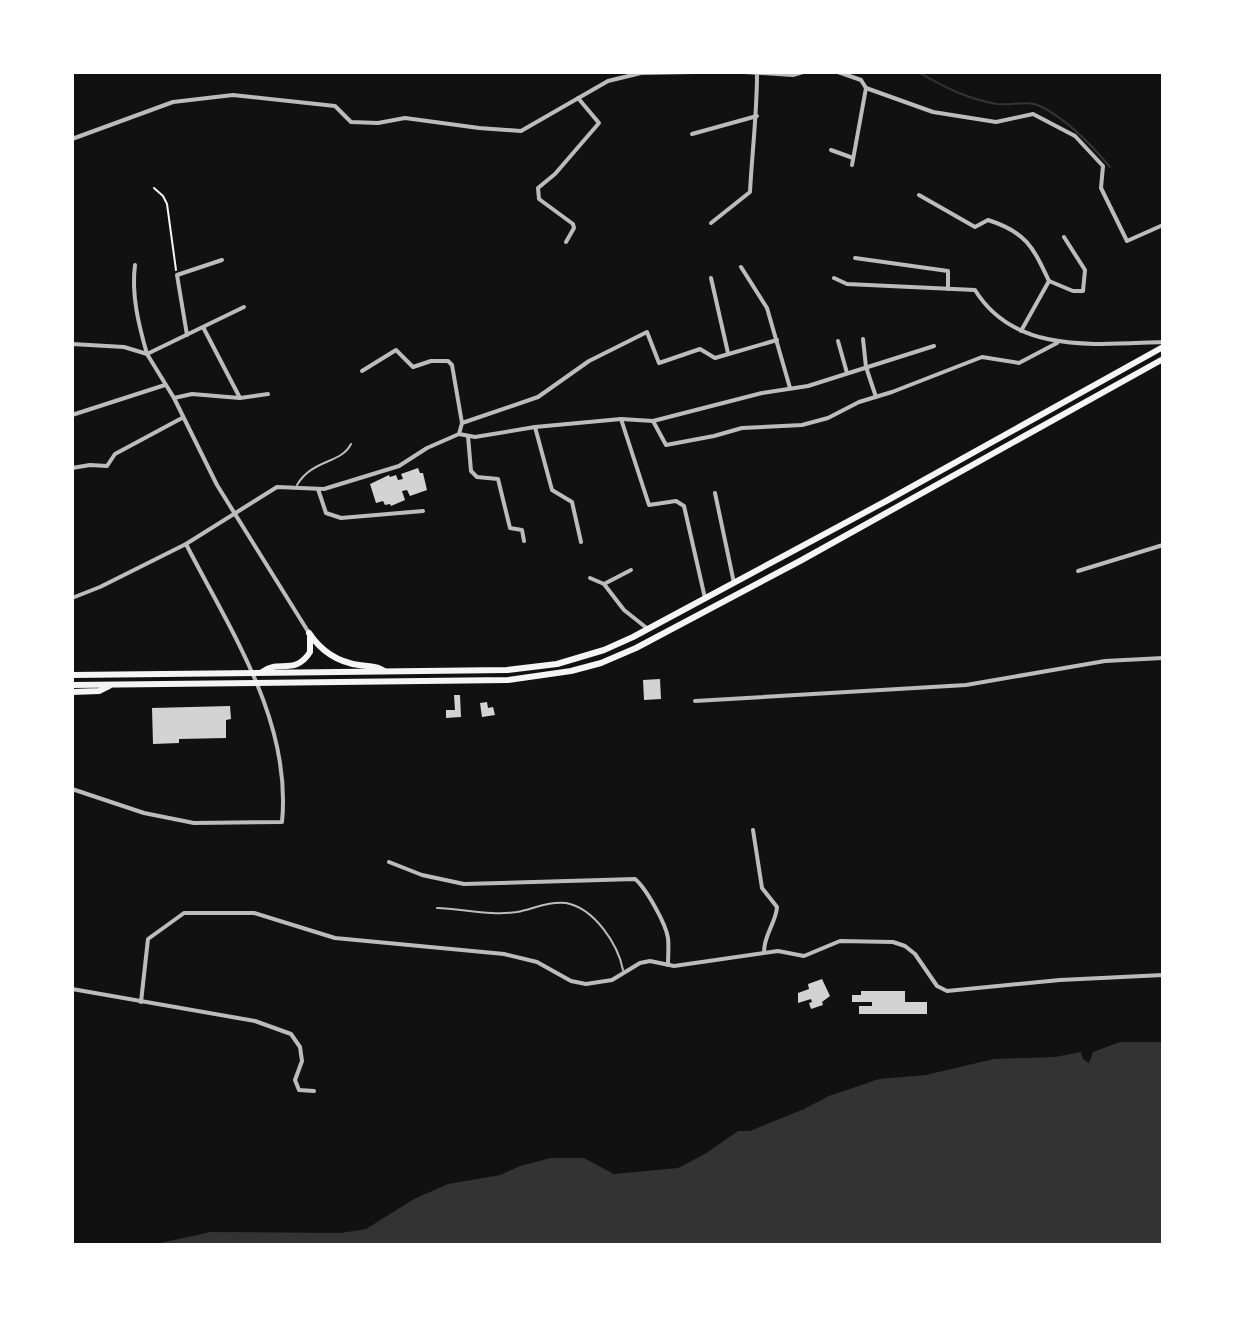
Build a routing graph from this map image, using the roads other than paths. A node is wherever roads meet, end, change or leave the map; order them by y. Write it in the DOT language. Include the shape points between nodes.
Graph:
graph roads {
  1 [pos="694,72"];
  2 [pos="744,72"];
  3 [pos="803,72"];
  4 [pos="838,72"];
  5 [pos="757,74"];
  6 [pos="866,88"];
  7 [pos="578,98"];
  8 [pos="757,116"];
  9 [pos="692,134"];
  10 [pos="72,139"];
  11 [pos="831,150"];
  12 [pos="853,158"];
  13 [pos="852,165"];
  14 [pos="919,195"];
  15 [pos="711,223"];
  16 [pos="1163,225"];
  17 [pos="1064,237"];
  18 [pos="566,242"];
  19 [pos="855,258"];
  20 [pos="222,260"];
  21 [pos="135,265"];
  22 [pos="741,267"];
  23 [pos="711,278"];
  24 [pos="834,278"];
  25 [pos="1049,281"];
  26 [pos="948,289"];
  27 [pos="244,307"];
  28 [pos="203,327"];
  29 [pos="1021,331"];
  30 [pos="187,335"];
  31 [pos="863,339"];
  32 [pos="777,340"];
  33 [pos="838,341"];
  34 [pos="1057,343"];
  35 [pos="72,344"];
  36 [pos="1163,344"];
  37 [pos="934,346"];
  38 [pos="728,353"];
  39 [pos="147,354"];
  40 [pos="1160,362"];
  41 [pos="866,367"];
  42 [pos="362,371"];
  43 [pos="847,373"];
  44 [pos="165,385"];
  45 [pos="790,388"];
  46 [pos="268,394"];
  47 [pos="876,397"];
  48 [pos="174,398"];
  49 [pos="240,398"];
  50 [pos="72,415"];
  51 [pos="182,418"];
  52 [pos="621,419"];
  53 [pos="653,421"];
  54 [pos="462,423"];
  55 [pos="535,427"];
  56 [pos="459,434"];
  57 [pos="468,436"];
  58 [pos="351,444"];
  59 [pos="72,468"];
  60 [pos="297,486"];
  61 [pos="318,489"];
  62 [pos="715,493"];
  63 [pos="423,511"];
  64 [pos="237,513"];
  65 [pos="524,541"];
  66 [pos="581,542"];
  67 [pos="186,544"];
  68 [pos="1163,545"];
  69 [pos="631,570"];
  70 [pos="1078,571"];
  71 [pos="590,578"];
  72 [pos="734,583"];
  73 [pos="604,584"];
  74 [pos="72,598"];
  75 [pos="705,598"];
  76 [pos="648,629"];
  77 [pos="309,633"];
  78 [pos="1163,658"];
  79 [pos="384,671"];
  80 [pos="262,672"];
  81 [pos="72,675"];
  82 [pos="72,685"];
  83 [pos="113,685"];
  84 [pos="72,692"];
  85 [pos="695,701"];
  86 [pos="72,789"];
  87 [pos="753,830"];
  88 [pos="389,862"];
  89 [pos="437,908"];
  90 [pos="764,952"];
  91 [pos="668,965"];
  92 [pos="624,973"];
  93 [pos="1163,975"];
  94 [pos="72,989"];
  95 [pos="141,1002"];
  96 [pos="314,1091"];
  1 -- 7 [label="street" via="641,73 608,81"];
  2 -- 5 [label="street"];
  3 -- 5 [label="street"];
  4 -- 6 [label="street" via="861,80"];
  5 -- 8 [label="street"];
  6 -- 12 [label="street"];
  6 -- 16 [label="street" via="933,112 996,122 1025,114 1040,116 1075,136 1100,162 1101,188 1127,241"];
  7 -- 10 [label="street" via="521,131 405,118 351,122 335,106 233,95 173,102"];
  7 -- 18 [label="street" via="599,123 538,188 539,199 573,224"];
  8 -- 9 [label="street"];
  8 -- 15 [label="street" via="750,192"];
  11 -- 12 [label="street"];
  12 -- 13 [label="street"];
  14 -- 25 [label="street" via="975,227 986,221 1011,227 1035,250"];
  17 -- 25 [label="street" via="1085,270 1083,291"];
  19 -- 26 [label="street" via="948,271"];
  20 -- 30 [label="street" via="177,275"];
  21 -- 39 [label="street" via="138,323"];
  22 -- 32 [label="street" via="767,308"];
  23 -- 38 [label="street"];
  24 -- 26 [label="street" via="847,284"];
  25 -- 29 [label="street"];
  26 -- 29 [label="street" via="975,290 986,309"];
  27 -- 28 [label="street"];
  28 -- 30 [label="street"];
  28 -- 49 [label="street"];
  29 -- 34 [label="street"];
  30 -- 39 [label="street"];
  31 -- 41 [label="street"];
  32 -- 38 [label="street"];
  32 -- 45 [label="street"];
  33 -- 43 [label="street"];
  34 -- 36 [label="street"];
  34 -- 47 [label="street" via="1019,363 982,357"];
  35 -- 39 [label="street"];
  36 -- 72 [label="highway"];
  37 -- 41 [label="street"];
  38 -- 54 [label="street" via="715,358 700,349 659,363 647,332 589,361 538,397"];
  39 -- 44 [label="street"];
  40 -- 83 [label="highway" via="800,561 601,663 508,680"];
  41 -- 43 [label="street"];
  41 -- 47 [label="street"];
  42 -- 54 [label="street" via="396,350 413,367 448,361"];
  43 -- 45 [label="street"];
  44 -- 48 [label="street"];
  44 -- 50 [label="street"];
  45 -- 53 [label="street"];
  46 -- 49 [label="street"];
  47 -- 53 [label="street" via="802,425 742,428 666,445"];
  48 -- 49 [label="street"];
  48 -- 51 [label="street"];
  51 -- 59 [label="street" via="115,454 107,466"];
  51 -- 64 [label="street"];
  52 -- 53 [label="street"];
  52 -- 55 [label="street"];
  52 -- 75 [label="street" via="649,505 676,501 684,506"];
  54 -- 56 [label="street"];
  55 -- 57 [label="street"];
  55 -- 66 [label="street" via="552,490 572,502"];
  56 -- 57 [label="street"];
  56 -- 61 [label="street" via="399,466"];
  57 -- 65 [label="street" via="471,471 477,477 498,479 510,528 522,530"];
  58 -- 60 [label="lane" via="347,452 310,468"];
  60 -- 61 [label="street"];
  60 -- 64 [label="street" via="277,487"];
  61 -- 63 [label="street" via="326,513 341,518"];
  62 -- 72 [label="street"];
  64 -- 67 [label="street"];
  64 -- 77 [label="street"];
  67 -- 74 [label="street"];
  67 -- 86 [label="street" via="263,698 281,758 282,822 194,823"];
  68 -- 70 [label="street"];
  69 -- 73 [label="street"];
  71 -- 73 [label="street"];
  72 -- 75 [label="highway"];
  73 -- 76 [label="street"];
  75 -- 76 [label="highway"];
  76 -- 79 [label="highway" via="557,664"];
  77 -- 79 [label="highway" via="335,658"];
  77 -- 80 [label="highway" via="310,652 300,664"];
  78 -- 85 [label="street" via="1105,661 966,685"];
  79 -- 80 [label="highway"];
  80 -- 81 [label="highway"];
  82 -- 83 [label="highway"];
  83 -- 84 [label="highway"];
  87 -- 90 [label="street" via="762,888 777,907"];
  88 -- 91 [label="street" via="464,884 635,879 665,928"];
  89 -- 92 [label="lane" via="517,912 567,903 609,935"];
  90 -- 91 [label="street"];
  90 -- 93 [label="street" via="804,956 840,941 893,942 915,954 937,986 947,991"];
  91 -- 92 [label="street" via="650,961"];
  92 -- 95 [label="street" via="586,984 504,954 335,938 254,913 184,913 148,939"];
  94 -- 95 [label="street"];
  95 -- 96 [label="street" via="255,1021 291,1034 302,1061 295,1080 299,1090"];
}
